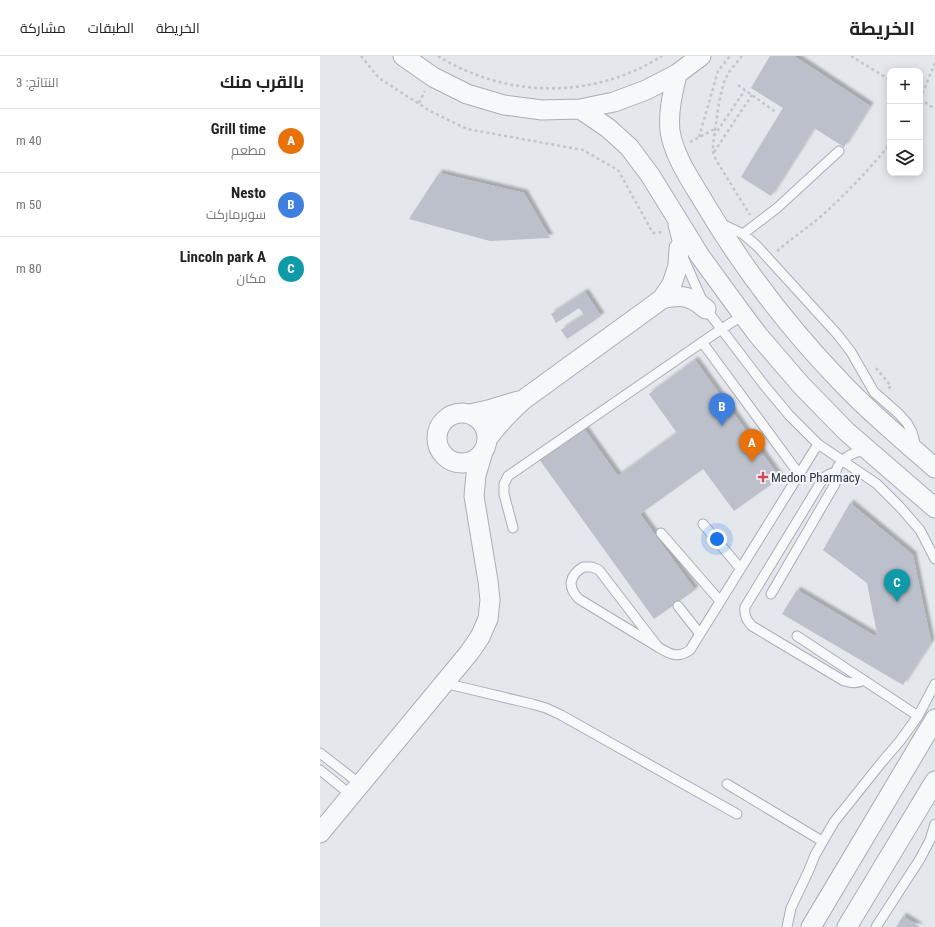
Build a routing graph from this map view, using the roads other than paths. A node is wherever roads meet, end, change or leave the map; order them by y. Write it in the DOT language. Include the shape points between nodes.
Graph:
graph roads {
  1 [pos="403,56"];
  2 [pos="701,56"];
  3 [pos="677,74"];
  4 [pos="580,109"];
  5 [pos="839,151"];
  6 [pos="667,202"];
  7 [pos="714,220"];
  8 [pos="743,234"];
  9 [pos="679,248"];
  10 [pos="662,299"];
  11 [pos="706,310"];
  12 [pos="743,315"];
  13 [pos="720,329"];
  14 [pos="702,342"];
  15 [pos="523,400"];
  16 [pos="470,414"];
  17 [pos="818,444"];
  18 [pos="485,447"];
  19 [pos="866,449"];
  20 [pos="918,452"];
  21 [pos="448,459"];
  22 [pos="842,460"];
  23 [pos="935,468"];
  24 [pos="835,472"];
  25 [pos="799,474"];
  26 [pos="474,496"];
  27 [pos="935,508"];
  28 [pos="703,524"];
  29 [pos="514,528"];
  30 [pos="661,533"];
  31 [pos="935,559"];
  32 [pos="740,568"];
  33 [pos="771,594"];
  34 [pos="720,601"];
  35 [pos="678,606"];
  36 [pos="700,634"];
  37 [pos="797,636"];
  38 [pos="658,647"];
  39 [pos="864,680"];
  40 [pos="444,683"];
  41 [pos="935,684"];
  42 [pos="926,717"];
  43 [pos="908,746"];
  44 [pos="320,753"];
  45 [pos="320,770"];
  46 [pos="935,781"];
  47 [pos="727,784"];
  48 [pos="356,790"];
  49 [pos="737,814"];
  50 [pos="935,824"];
  51 [pos="320,833"];
  52 [pos="822,841"];
  53 [pos="787,927"];
  54 [pos="811,927"];
  55 [pos="847,927"];
  56 [pos="876,927"];
  1 -- 4 [label="street" via="433,77 467,94 504,105 542,110"];
  2 -- 3 [label="street"];
  3 -- 4 [label="street" via="646,90 614,102"];
  3 -- 7 [label="street" via="670,110 670,131 680,161"];
  4 -- 6 [label="street" via="608,128 629,147"];
  5 -- 8 [label="lane" via="777,208"];
  6 -- 9 [label="lane"];
  6 -- 12 [label="street" via="700,256"];
  7 -- 8 [label="lane"];
  7 -- 20 [label="street" via="774,305 807,345 879,419"];
  8 -- 20 [label="lane" via="769,258 838,335 874,392 907,423"];
  9 -- 10 [label="street" via="678,266 672,284"];
  9 -- 11 [label="lane"];
  10 -- 11 [label="street" via="686,297 697,301"];
  10 -- 15 [label="street"];
  11 -- 13 [label="lane"];
  12 -- 13 [label="lane"];
  12 -- 19 [label="street" via="801,385"];
  13 -- 14 [label="lane"];
  13 -- 17 [label="lane" via="789,415"];
  14 -- 25 [label="lane"];
  14 -- 29 [label="lane" via="508,476 504,484 504,494"];
  15 -- 16 [label="street"];
  15 -- 18 [label="street" via="498,424"];
  16 -- 18 [label="street" via="477,417 487,430"];
  16 -- 21 [label="street" via="454,414 447,418 438,431 438,446"];
  17 -- 22 [label="lane"];
  17 -- 25 [label="lane"];
  18 -- 21 [label="street" via="476,460 469,463 462,464"];
  18 -- 26 [label="street" via="476,475"];
  19 -- 22 [label="lane"];
  19 -- 27 [label="street"];
  20 -- 23 [label="street"];
  21 -- 26 [label="street"];
  22 -- 24 [label="lane"];
  22 -- 31 [label="lane" via="877,484 900,507 920,530"];
  24 -- 33 [label="lane" via="835,484"];
  24 -- 39 [label="lane" via="824,477 745,607 745,614 752,626 844,681 858,683"];
  25 -- 32 [label="lane"];
  26 -- 40 [label="street" via="487,573 490,600 488,619 480,637"];
  28 -- 32 [label="lane"];
  30 -- 34 [label="lane"];
  32 -- 34 [label="lane"];
  34 -- 36 [label="lane"];
  35 -- 36 [label="lane"];
  36 -- 38 [label="lane" via="690,650 683,654 667,653"];
  37 -- 39 [label="lane"];
  38 -- 38 [label="lane" via="579,599 571,586 572,578 577,571 583,567 599,570"];
  39 -- 42 [label="lane"];
  40 -- 48 [label="street"];
  40 -- 49 [label="lane" via="546,708"];
  41 -- 42 [label="lane"];
  42 -- 43 [label="street"];
  43 -- 52 [label="lane" via="882,762"];
  43 -- 54 [label="street"];
  44 -- 48 [label="lane"];
  45 -- 48 [label="lane"];
  46 -- 55 [label="street"];
  47 -- 52 [label="lane"];
  48 -- 51 [label="street"];
  50 -- 56 [label="lane" via="920,859"];
  52 -- 53 [label="lane" via="792,908"];
}
